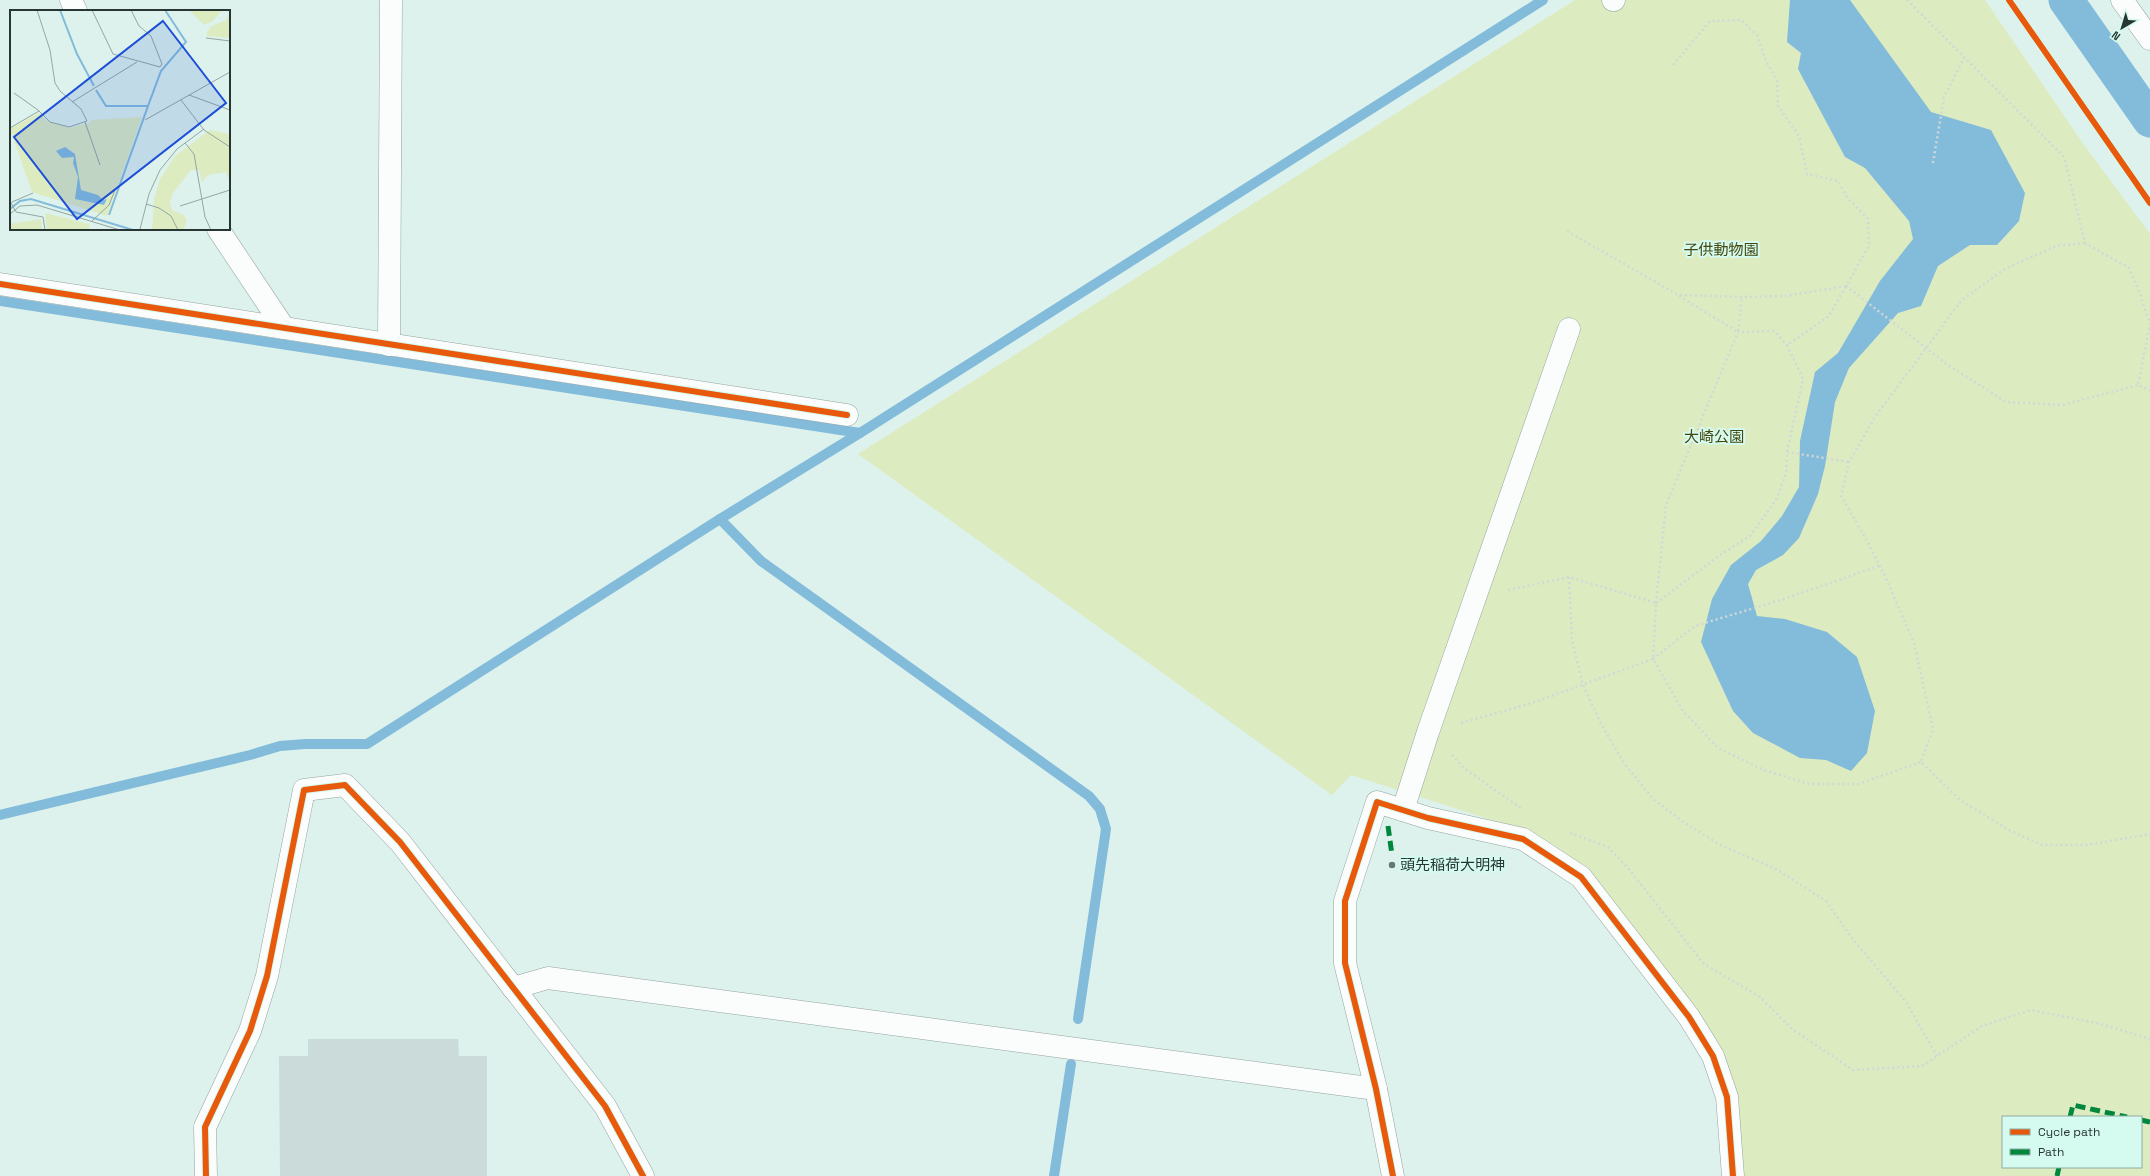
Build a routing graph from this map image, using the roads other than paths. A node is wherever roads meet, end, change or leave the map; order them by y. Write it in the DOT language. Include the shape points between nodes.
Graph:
graph roads {
  1 [pos="70,0"];
  2 [pos="390,0"];
  3 [pos="2122,0"];
  4 [pos="75,10"];
  5 [pos="2150,39"];
  6 [pos="219,230"];
  7 [pos="0,284"];
  8 [pos="284,328"];
  9 [pos="1569,329"];
  10 [pos="389,345"];
  11 [pos="847,415"];
  12 [pos="1403,810"];
  13 [pos="513,988"];
  14 [pos="1376,1089"];
  15 [pos="206,1176"];
  16 [pos="643,1176"];
  17 [pos="1393,1176"];
  18 [pos="1733,1176"];
  1 -- 4 [label="street"];
  2 -- 10 [label="street"];
  3 -- 5 [label="street"];
  6 -- 8 [label="street"];
  7 -- 8 [label="street"];
  8 -- 10 [label="street"];
  9 -- 12 [label="street"];
  10 -- 11 [label="street"];
  12 -- 14 [label="street" via="1377,802 1345,901 1345,963"];
  12 -- 18 [label="street" via="1523,839 1581,877 1689,1017 1713,1056 1727,1097"];
  13 -- 14 [label="street" via="548,978"];
  13 -- 15 [label="street" via="400,842 345,785 304,790 267,976 250,1031 205,1127"];
  13 -- 16 [label="street" via="605,1106"];
  14 -- 17 [label="street"];
}
